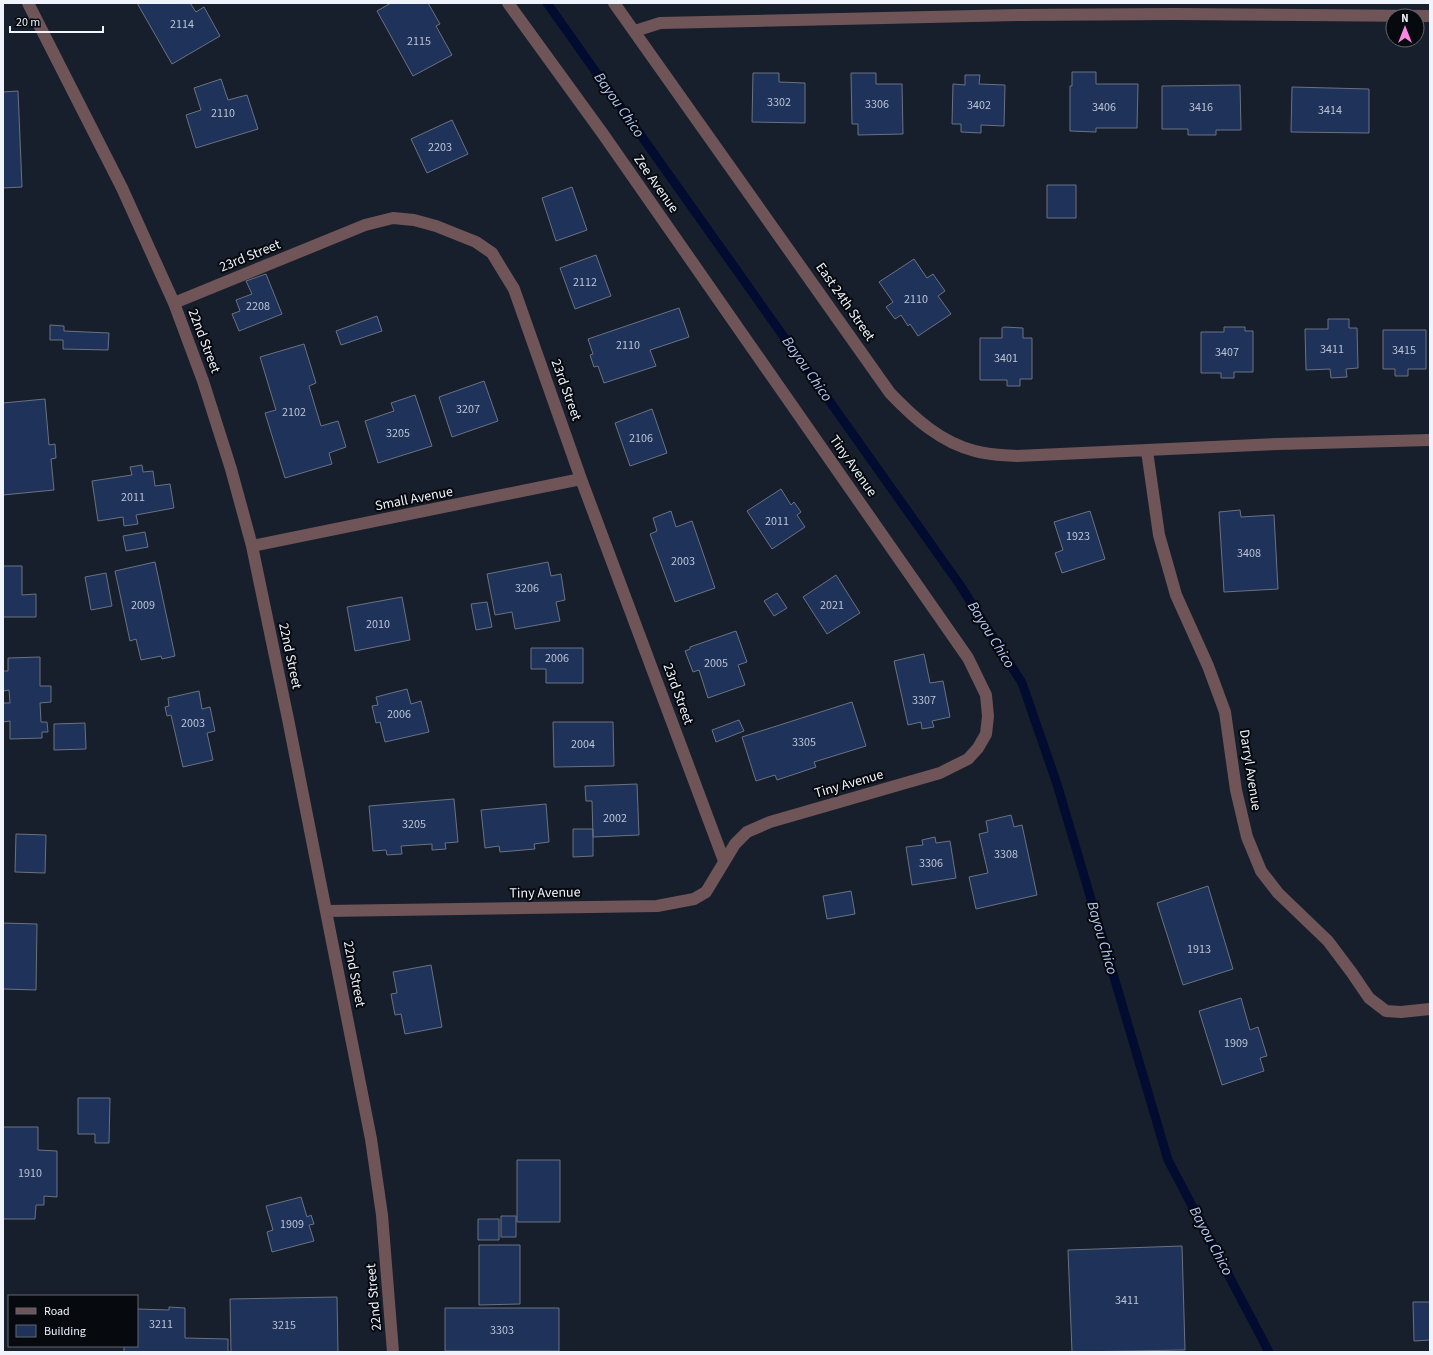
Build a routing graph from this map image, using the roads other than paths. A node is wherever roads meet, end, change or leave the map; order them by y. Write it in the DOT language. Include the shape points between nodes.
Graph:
graph roads {
  1 [pos="28,3"];
  2 [pos="508,3"];
  3 [pos="614,3"];
  4 [pos="1430,16"];
  5 [pos="635,31"];
  6 [pos="174,304"];
  7 [pos="777,383"];
  8 [pos="1430,440"];
  9 [pos="1147,451"];
  10 [pos="582,479"];
  11 [pos="252,546"];
  12 [pos="724,861"];
  13 [pos="326,911"];
  14 [pos="1430,1009"];
  15 [pos="393,1352"];
  1 -- 6 [label="street, 22nd Street" via="122,188"];
  2 -- 7 [label="street, Zee Avenue"];
  3 -- 5 [label="street, East 24th Street"];
  4 -- 5 [label="street" via="1020,15 660,23"];
  5 -- 9 [label="street, East 24th Street" via="890,393 915,420 945,440 975,452 1017,456"];
  6 -- 10 [label="street, 23rd Street" via="365,224 393,218 436,226 476,242 492,253 514,289"];
  6 -- 11 [label="street, 22nd Street" via="203,381"];
  7 -- 12 [label="street, Tiny Avenue" via="968,658 986,695 988,716 986,734 968,759 940,773 770,822 747,832"];
  8 -- 9 [label="street, East 24th Street"];
  9 -- 14 [label="street, Darryl Avenue" via="1159,535 1176,595 1208,666 1225,712 1236,790 1247,838 1261,871 1278,893 1328,941 1369,998 1386,1011"];
  10 -- 11 [label="street, Small Avenue"];
  10 -- 12 [label="street, 23rd Street"];
  11 -- 13 [label="street, 22nd Street"];
  12 -- 13 [label="street, Tiny Avenue" via="706,892 694,899 657,906"];
  13 -- 15 [label="street, 22nd Street" via="371,1139 379,1192"];
}
